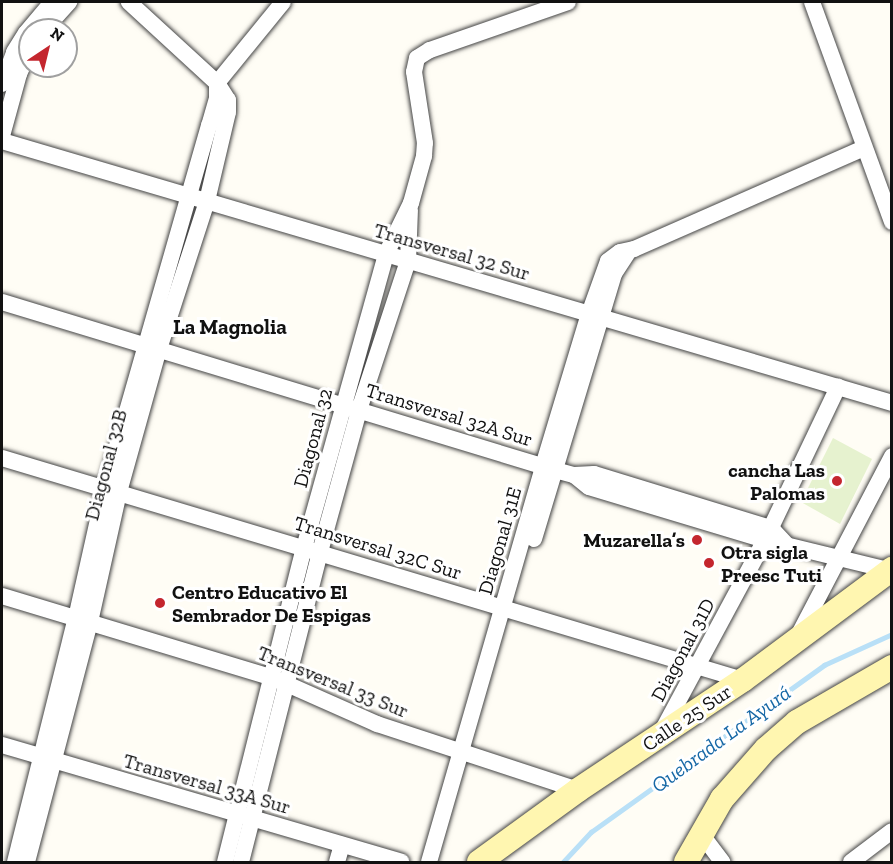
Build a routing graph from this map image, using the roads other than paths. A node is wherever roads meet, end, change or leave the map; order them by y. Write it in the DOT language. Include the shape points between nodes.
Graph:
graph roads {
  1 [pos="52,2"];
  2 [pos="69,2"];
  3 [pos="129,2"];
  4 [pos="283,2"];
  5 [pos="568,2"];
  6 [pos="812,2"];
  7 [pos="55,18"];
  8 [pos="18,78"];
  9 [pos="217,83"];
  10 [pos="2,84"];
  11 [pos="2,136"];
  12 [pos="2,141"];
  13 [pos="864,148"];
  14 [pos="188,196"];
  15 [pos="207,201"];
  16 [pos="411,203"];
  17 [pos="891,222"];
  18 [pos="386,254"];
  19 [pos="408,261"];
  20 [pos="2,302"];
  21 [pos="595,315"];
  22 [pos="152,347"];
  23 [pos="838,387"];
  24 [pos="891,403"];
  25 [pos="351,407"];
  26 [pos="891,456"];
  27 [pos="2,458"];
  28 [pos="549,468"];
  29 [pos="112,490"];
  30 [pos="768,534"];
  31 [pos="312,550"];
  32 [pos="840,558"];
  33 [pos="891,571"];
  34 [pos="2,596"];
  35 [pos="507,609"];
  36 [pos="83,620"];
  37 [pos="796,640"];
  38 [pos="698,667"];
  39 [pos="891,667"];
  40 [pos="271,677"];
  41 [pos="743,680"];
  42 [pos="287,683"];
  43 [pos="658,739"];
  44 [pos="2,745"];
  45 [pos="464,754"];
  46 [pos="47,759"];
  47 [pos="578,790"];
  48 [pos="245,817"];
  49 [pos="891,831"];
  50 [pos="702,835"];
  51 [pos="342,845"];
  52 [pos="15,862"];
  53 [pos="27,862"];
  54 [pos="225,862"];
  55 [pos="241,862"];
  56 [pos="337,862"];
  57 [pos="401,862"];
  58 [pos="429,862"];
  59 [pos="439,862"];
  60 [pos="479,862"];
  61 [pos="686,862"];
  62 [pos="722,862"];
  63 [pos="851,862"];
  1 -- 10 [label="street" via="14,52"];
  2 -- 7 [label="street"];
  3 -- 9 [label="street"];
  4 -- 9 [label="street"];
  5 -- 16 [label="street, Diagonal 32" via="417,58 414,72 425,143"];
  6 -- 13 [label="street"];
  8 -- 11 [label="street"];
  9 -- 14 [label="street, Diagonal 32B" via="215,105"];
  9 -- 15 [label="street, Diagonal 32B" via="228,100 228,112"];
  12 -- 14 [label="street, Transversal 32 Sur"];
  13 -- 17 [label="street"];
  13 -- 21 [label="street, Diagonal 31E" via="634,249 617,267"];
  14 -- 15 [label="street, Transversal 32 Sur"];
  14 -- 22 [label="street, Diagonal 32B"];
  15 -- 18 [label="street, Transversal 32 Sur"];
  15 -- 22 [label="street, Diagonal 32B"];
  16 -- 18 [label="street, Diagonal 32"];
  16 -- 19 [label="street, Diagonal 32"];
  18 -- 19 [label="street, Transversal 32 Sur"];
  18 -- 25 [label="street, Diagonal 32"];
  19 -- 21 [label="street, Transversal 32 Sur"];
  19 -- 25 [label="street, Diagonal 32"];
  20 -- 22 [label="street, Transversal 32A Sur"];
  21 -- 23 [label="street, Transversal 32 Sur"];
  21 -- 28 [label="street, Diagonal 31E"];
  22 -- 25 [label="street, Transversal 32A Sur"];
  22 -- 29 [label="street, Diagonal 32B"];
  23 -- 24 [label="street, Transversal 32 Sur"];
  23 -- 30 [label="street, Diagonal 31D"];
  25 -- 28 [label="street, Transversal 32A Sur"];
  25 -- 31 [label="street, Diagonal 32"];
  26 -- 32 [label="street"];
  27 -- 29 [label="street, Transversal 32C Sur"];
  28 -- 30 [label="street, Transversal 32A Sur" via="574,475 594,474"];
  28 -- 35 [label="street, Diagonal 31E"];
  29 -- 31 [label="street, Transversal 32C Sur"];
  29 -- 36 [label="street, Diagonal 32B"];
  30 -- 32 [label="street, Transversal 32A Sur" via="787,544"];
  30 -- 38 [label="street, Diagonal 31D"];
  31 -- 35 [label="street, Transversal 32C Sur"];
  31 -- 40 [label="street, Diagonal 32"];
  31 -- 42 [label="street, Diagonal 32"];
  32 -- 33 [label="street, Transversal 32A Sur"];
  32 -- 37 [label="street"];
  33 -- 37 [label="main road, Calle 25 Sur"];
  34 -- 36 [label="street, Transversal 33 Sur"];
  35 -- 38 [label="street, Transversal 32C Sur"];
  35 -- 45 [label="street, Diagonal 31E"];
  36 -- 40 [label="street, Transversal 33 Sur"];
  36 -- 46 [label="street, Diagonal 32B"];
  37 -- 41 [label="main road, Calle 25 Sur"];
  38 -- 41 [label="street, Transversal 32C Sur"];
  38 -- 43 [label="street, Diagonal 31D"];
  39 -- 50 [label="main road" via="797,722 766,749 722,800"];
  40 -- 42 [label="street, Transversal 33 Sur"];
  40 -- 48 [label="street, Diagonal 32"];
  41 -- 43 [label="main road, Calle 25 Sur"];
  42 -- 45 [label="street, Transversal 33 Sur" via="377,724"];
  42 -- 48 [label="street, Diagonal 32"];
  43 -- 47 [label="main road, Calle 25 Sur"];
  44 -- 46 [label="street, Transversal 33A Sur"];
  45 -- 47 [label="street, Transversal 33 Sur"];
  45 -- 58 [label="street, Diagonal 31E"];
  45 -- 59 [label="street, Diagonal 31E"];
  46 -- 48 [label="street, Transversal 33A Sur"];
  46 -- 52 [label="street, Diagonal 32B"];
  46 -- 53 [label="street, Diagonal 32B"];
  47 -- 60 [label="main road, Calle 25 Sur"];
  48 -- 51 [label="street, Transversal 33A Sur"];
  48 -- 54 [label="street, Diagonal 32"];
  48 -- 55 [label="street, Diagonal 32"];
  49 -- 63 [label="street"];
  50 -- 61 [label="main road"];
  50 -- 62 [label="street"];
  51 -- 56 [label="street"];
  51 -- 57 [label="street, Transversal 33A Sur"];
}
